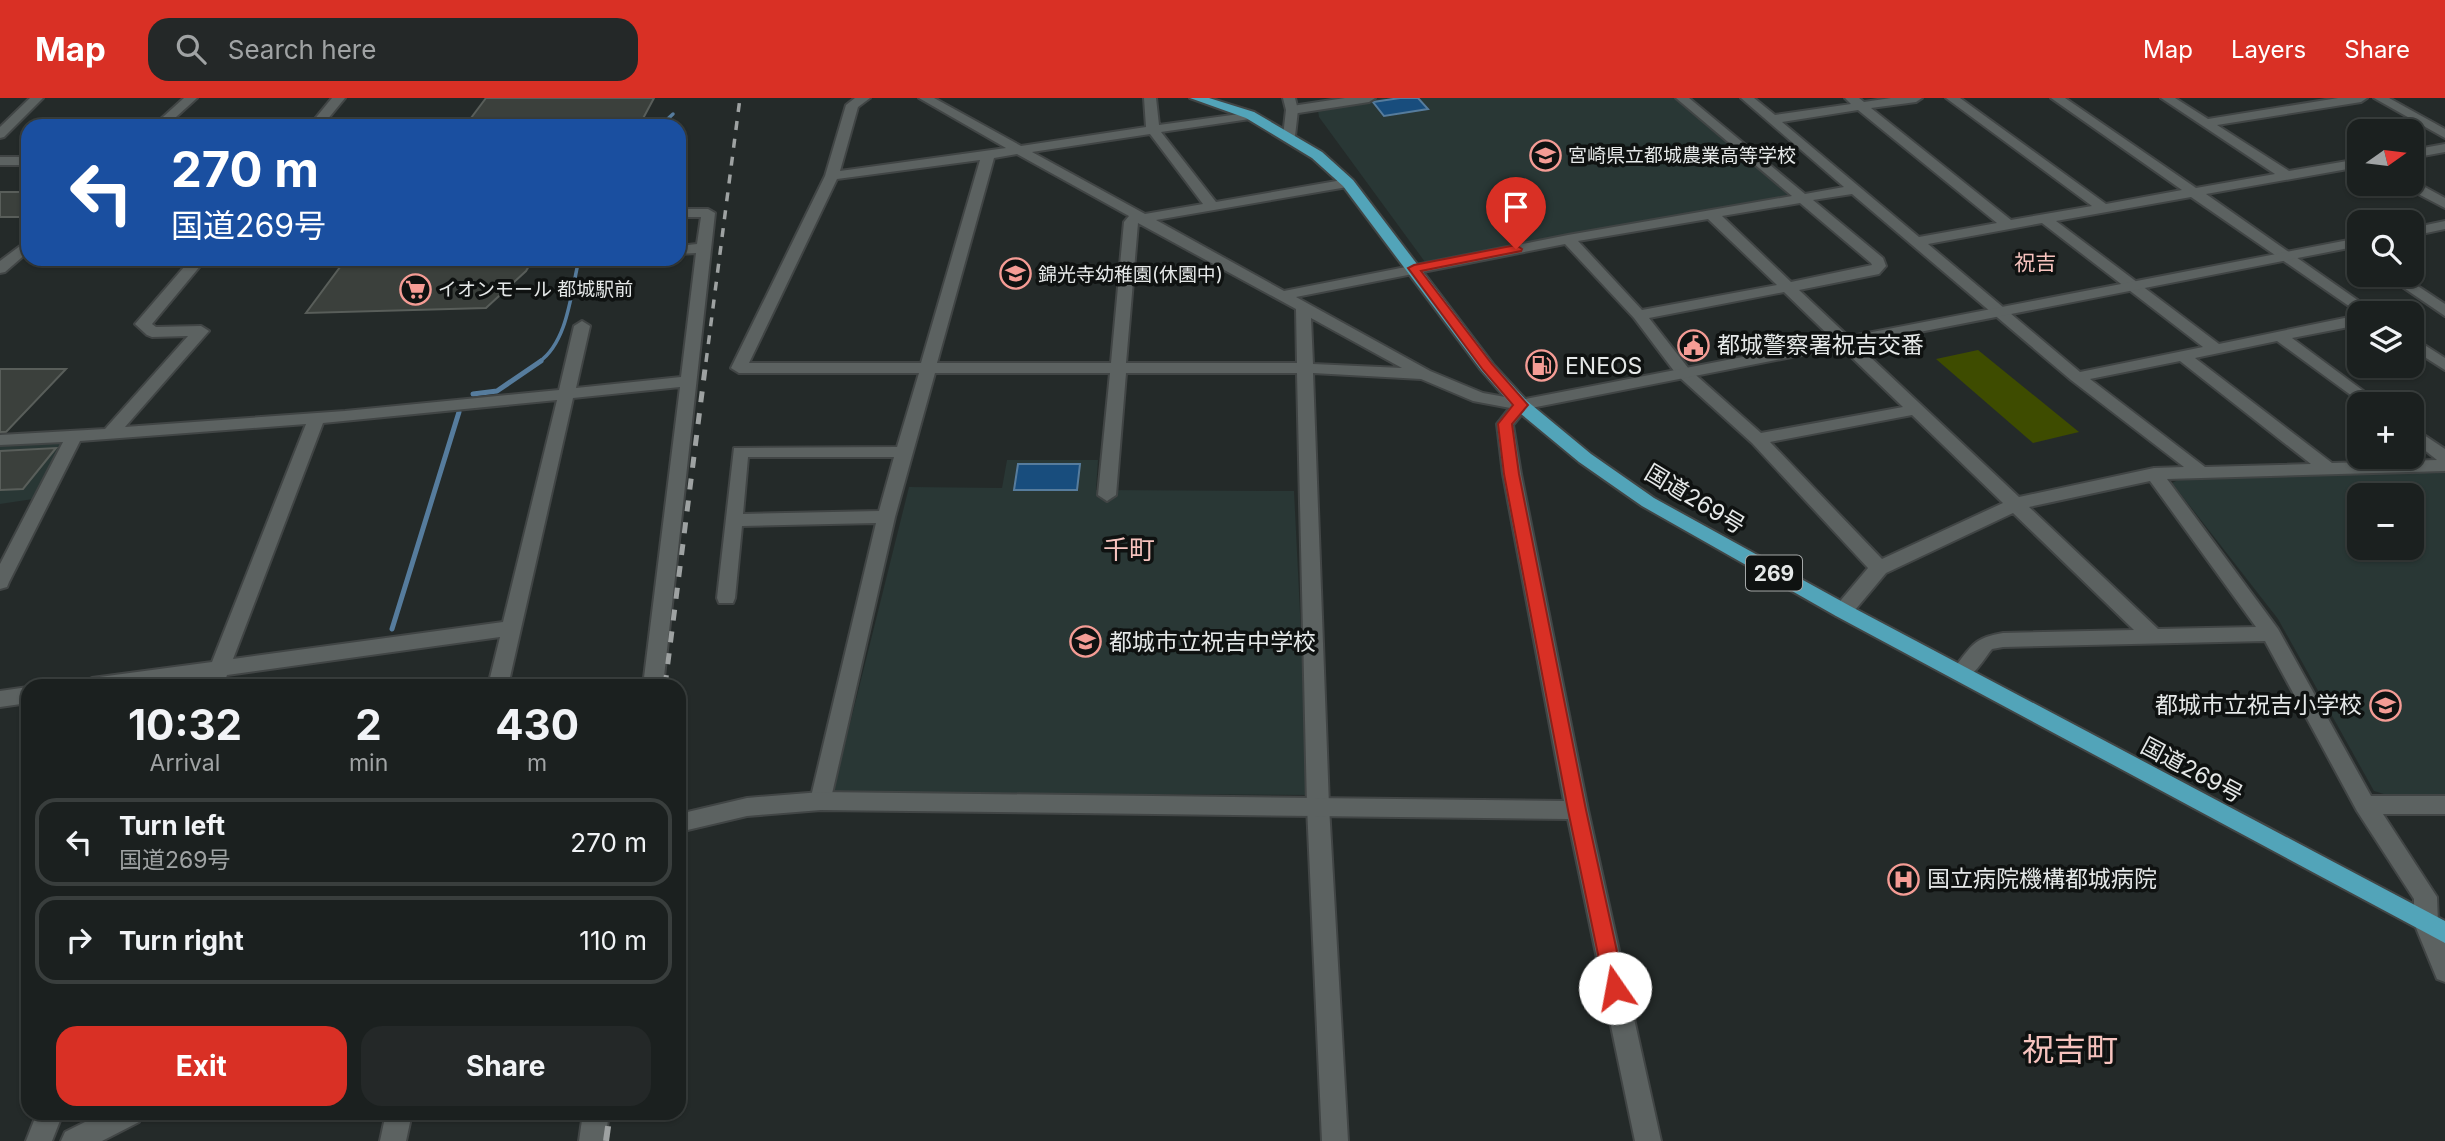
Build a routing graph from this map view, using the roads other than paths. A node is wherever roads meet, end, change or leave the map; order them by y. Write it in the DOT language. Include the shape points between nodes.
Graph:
graph roads {
  1 [pos="37,98"];
  2 [pos="191,98"];
  3 [pos="339,98"];
  4 [pos="864,98"];
  5 [pos="925,98"];
  6 [pos="1150,98"];
  7 [pos="1196,98"];
  8 [pos="1369,98"];
  9 [pos="1700,98"];
  10 [pos="1748,98"];
  11 [pos="1916,98"];
  12 [pos="1952,98"];
  13 [pos="2057,98"];
  14 [pos="2167,98"];
  15 [pos="2276,98"];
  16 [pos="2361,98"];
  17 [pos="2380,98"];
  18 [pos="1684,99"];
  19 [pos="1856,102"];
  20 [pos="1290,104"];
  21 [pos="2293,108"];
  22 [pos="1250,115"];
  23 [pos="167,119"];
  24 [pos="321,119"];
  25 [pos="1773,119"];
  26 [pos="2206,123"];
  27 [pos="1153,130"];
  28 [pos="0,134"];
  29 [pos="2445,134"];
  30 [pos="1289,136"];
  31 [pos="2445,148"];
  32 [pos="1018,150"];
  33 [pos="2424,152"];
  34 [pos="988,155"];
  35 [pos="0,161"];
  36 [pos="21,161"];
  37 [pos="2347,165"];
  38 [pos="2286,175"];
  39 [pos="832,176"];
  40 [pos="1348,183"];
  41 [pos="1856,189"];
  42 [pos="2194,192"];
  43 [pos="2424,192"];
  44 [pos="1804,198"];
  45 [pos="2445,204"];
  46 [pos="1212,206"];
  47 [pos="2103,208"];
  48 [pos="686,213"];
  49 [pos="1711,215"];
  50 [pos="1140,216"];
  51 [pos="2044,218"];
  52 [pos="2008,225"];
  53 [pos="2445,225"];
  54 [pos="2424,229"];
  55 [pos="1568,239"];
  56 [pos="1917,241"];
  57 [pos="2347,247"];
  58 [pos="704,248"];
  59 [pos="686,249"];
  60 [pos="21,250"];
  61 [pos="2289,256"];
  62 [pos="193,266"];
  63 [pos="1414,268"];
  64 [pos="0,269"];
  65 [pos="1786,286"];
  66 [pos="2136,286"];
  67 [pos="2410,287"];
  68 [pos="1285,295"];
  69 [pos="2352,301"];
  70 [pos="1303,306"];
  71 [pos="2000,311"];
  72 [pos="2445,311"];
  73 [pos="1639,315"];
  74 [pos="2347,323"];
  75 [pos="582,326"];
  76 [pos="2281,337"];
  77 [pos="1844,342"];
  78 [pos="2216,349"];
  79 [pos="2424,350"];
  80 [pos="2183,356"];
  81 [pos="2445,365"];
  82 [pos="1303,368"];
  83 [pos="1119,369"];
  84 [pos="926,370"];
  85 [pos="1683,372"];
  86 [pos="1424,374"];
  87 [pos="2077,377"];
  88 [pos="689,381"];
  89 [pos="2357,392"];
  90 [pos="566,394"];
  91 [pos="1521,405"];
  92 [pos="1914,410"];
  93 [pos="317,416"];
  94 [pos="109,435"];
  95 [pos="74,437"];
  96 [pos="1758,439"];
  97 [pos="0,440"];
  98 [pos="2424,441"];
  99 [pos="904,452"];
  100 [pos="2445,457"];
  101 [pos="2445,465"];
  102 [pos="2329,469"];
  103 [pos="2202,473"];
  104 [pos="2154,474"];
  105 [pos="1107,495"];
  106 [pos="2016,504"];
  107 [pos="886,517"];
  108 [pos="734,520"];
  109 [pos="1879,568"];
  110 [pos="0,582"];
  111 [pos="726,598"];
  112 [pos="1843,611"];
  113 [pos="512,628"];
  114 [pos="2271,634"];
  115 [pos="2155,638"];
  116 [pos="1961,673"];
  117 [pos="217,677"];
  118 [pos="189,679"];
  119 [pos="500,679"];
  120 [pos="654,679"];
  121 [pos="21,696"];
  122 [pos="0,699"];
  123 [pos="821,801"];
  124 [pos="2365,805"];
  125 [pos="2445,805"];
  126 [pos="1318,806"];
  127 [pos="1577,810"];
  128 [pos="686,820"];
  129 [pos="2435,928"];
  130 [pos="2445,971"];
  131 [pos="47,1120"];
  132 [pos="116,1120"];
  133 [pos="398,1120"];
  134 [pos="595,1120"];
  135 [pos="39,1141"];
  136 [pos="74,1141"];
  137 [pos="393,1141"];
  138 [pos="592,1141"];
  139 [pos="1335,1141"];
  140 [pos="1648,1141"];
  1 -- 28 [label="street"];
  2 -- 23 [label="street"];
  3 -- 24 [label="street"];
  4 -- 39 [label="street" via="852,105"];
  5 -- 32 [label="street"];
  6 -- 27 [label="street"];
  7 -- 22 [label="highway, 国道269号 / 269"];
  8 -- 20 [label="street"];
  9 -- 18 [label="street"];
  10 -- 25 [label="street"];
  11 -- 19 [label="street"];
  12 -- 47 [label="street"];
  13 -- 42 [label="street"];
  14 -- 26 [label="street"];
  15 -- 21 [label="street"];
  16 -- 21 [label="street"];
  17 -- 29 [label="street"];
  18 -- 44 [label="street"];
  19 -- 25 [label="street"];
  19 -- 52 [label="street"];
  20 -- 30 [label="street"];
  21 -- 26 [label="street"];
  22 -- 27 [label="street"];
  22 -- 30 [label="highway, 国道269号 / 269"];
  25 -- 41 [label="street"];
  26 -- 38 [label="street"];
  27 -- 32 [label="street"];
  27 -- 46 [label="street"];
  30 -- 40 [label="highway, 国道269号 / 269"];
  31 -- 33 [label="street"];
  32 -- 34 [label="street"];
  32 -- 50 [label="street"];
  34 -- 39 [label="street"];
  34 -- 84 [label="street"];
  35 -- 36 [label="street"];
  37 -- 38 [label="street"];
  38 -- 42 [label="street"];
  39 -- 84 [label="street" via="739,368"];
  40 -- 46 [label="street"];
  40 -- 63 [label="highway, 国道269号 / 269"];
  41 -- 44 [label="street"];
  41 -- 56 [label="street"];
  42 -- 47 [label="street"];
  42 -- 61 [label="street"];
  43 -- 45 [label="street"];
  44 -- 49 [label="street"];
  44 -- 65 [label="street" via="1879,266 1874,271"];
  46 -- 50 [label="street"];
  47 -- 51 [label="street"];
  48 -- 58 [label="street" via="708,212"];
  49 -- 55 [label="street"];
  49 -- 65 [label="street"];
  50 -- 68 [label="street"];
  50 -- 83 [label="street" via="1131,222"];
  51 -- 52 [label="street"];
  51 -- 66 [label="street"];
  52 -- 56 [label="street"];
  53 -- 54 [label="street"];
  55 -- 63 [label="street"];
  55 -- 73 [label="street"];
  56 -- 71 [label="street"];
  57 -- 61 [label="street"];
  58 -- 59 [label="street"];
  58 -- 88 [label="street"];
  60 -- 64 [label="street"];
  61 -- 66 [label="street"];
  61 -- 69 [label="street"];
  62 -- 94 [label="street" via="143,324 152,332 201,331"];
  63 -- 68 [label="street"];
  63 -- 91 [label="highway, 国道269号 / 269"];
  65 -- 73 [label="street"];
  65 -- 77 [label="street"];
  66 -- 71 [label="street"];
  66 -- 78 [label="street"];
  67 -- 72 [label="street"];
  68 -- 70 [label="street"];
  70 -- 82 [label="street"];
  70 -- 86 [label="street"];
  71 -- 77 [label="street"];
  71 -- 87 [label="street"];
  73 -- 85 [label="street"];
  74 -- 76 [label="street"];
  75 -- 90 [label="street"];
  76 -- 78 [label="street"];
  76 -- 89 [label="street"];
  77 -- 85 [label="street"];
  77 -- 92 [label="street"];
  78 -- 80 [label="street"];
  79 -- 81 [label="street"];
  80 -- 87 [label="street"];
  80 -- 102 [label="street"];
  82 -- 83 [label="street"];
  82 -- 86 [label="street"];
  82 -- 126 [label="street"];
  83 -- 84 [label="street"];
  83 -- 105 [label="street"];
  84 -- 99 [label="street"];
  85 -- 91 [label="street"];
  85 -- 96 [label="street"];
  86 -- 91 [label="street" via="1479,397"];
  87 -- 103 [label="street"];
  88 -- 90 [label="street"];
  88 -- 120 [label="street"];
  90 -- 93 [label="street"];
  90 -- 113 [label="street"];
  91 -- 112 [label="highway, 国道269号 / 269" via="1648,502"];
  91 -- 127 [label="street" via="1505,424"];
  92 -- 96 [label="street"];
  92 -- 106 [label="street"];
  93 -- 94 [label="street"];
  93 -- 117 [label="street"];
  94 -- 95 [label="street"];
  95 -- 97 [label="street"];
  95 -- 110 [label="street"];
  96 -- 109 [label="street"];
  98 -- 100 [label="street"];
  99 -- 107 [label="street"];
  99 -- 108 [label="street" via="740,452"];
  101 -- 102 [label="street"];
  102 -- 103 [label="street"];
  103 -- 104 [label="street"];
  104 -- 106 [label="street"];
  104 -- 114 [label="street"];
  106 -- 109 [label="street"];
  106 -- 115 [label="street"];
  107 -- 108 [label="street"];
  107 -- 123 [label="street"];
  108 -- 111 [label="street"];
  109 -- 112 [label="street"];
  112 -- 116 [label="highway, 国道269号 / 269"];
  113 -- 117 [label="street"];
  113 -- 119 [label="street"];
  114 -- 115 [label="street"];
  114 -- 124 [label="street"];
  115 -- 116 [label="street" via="1986,643"];
  116 -- 129 [label="highway, 国道269号 / 269"];
  117 -- 118 [label="street"];
  121 -- 122 [label="street"];
  123 -- 126 [label="street"];
  123 -- 128 [label="street" via="747,807"];
  124 -- 125 [label="street"];
  124 -- 129 [label="street" via="2426,897"];
  126 -- 127 [label="street"];
  126 -- 139 [label="street"];
  127 -- 140 [label="street"];
  129 -- 130 [label="street"];
  131 -- 135 [label="street"];
  132 -- 136 [label="street"];
  133 -- 137 [label="street"];
  134 -- 138 [label="street"];
}
